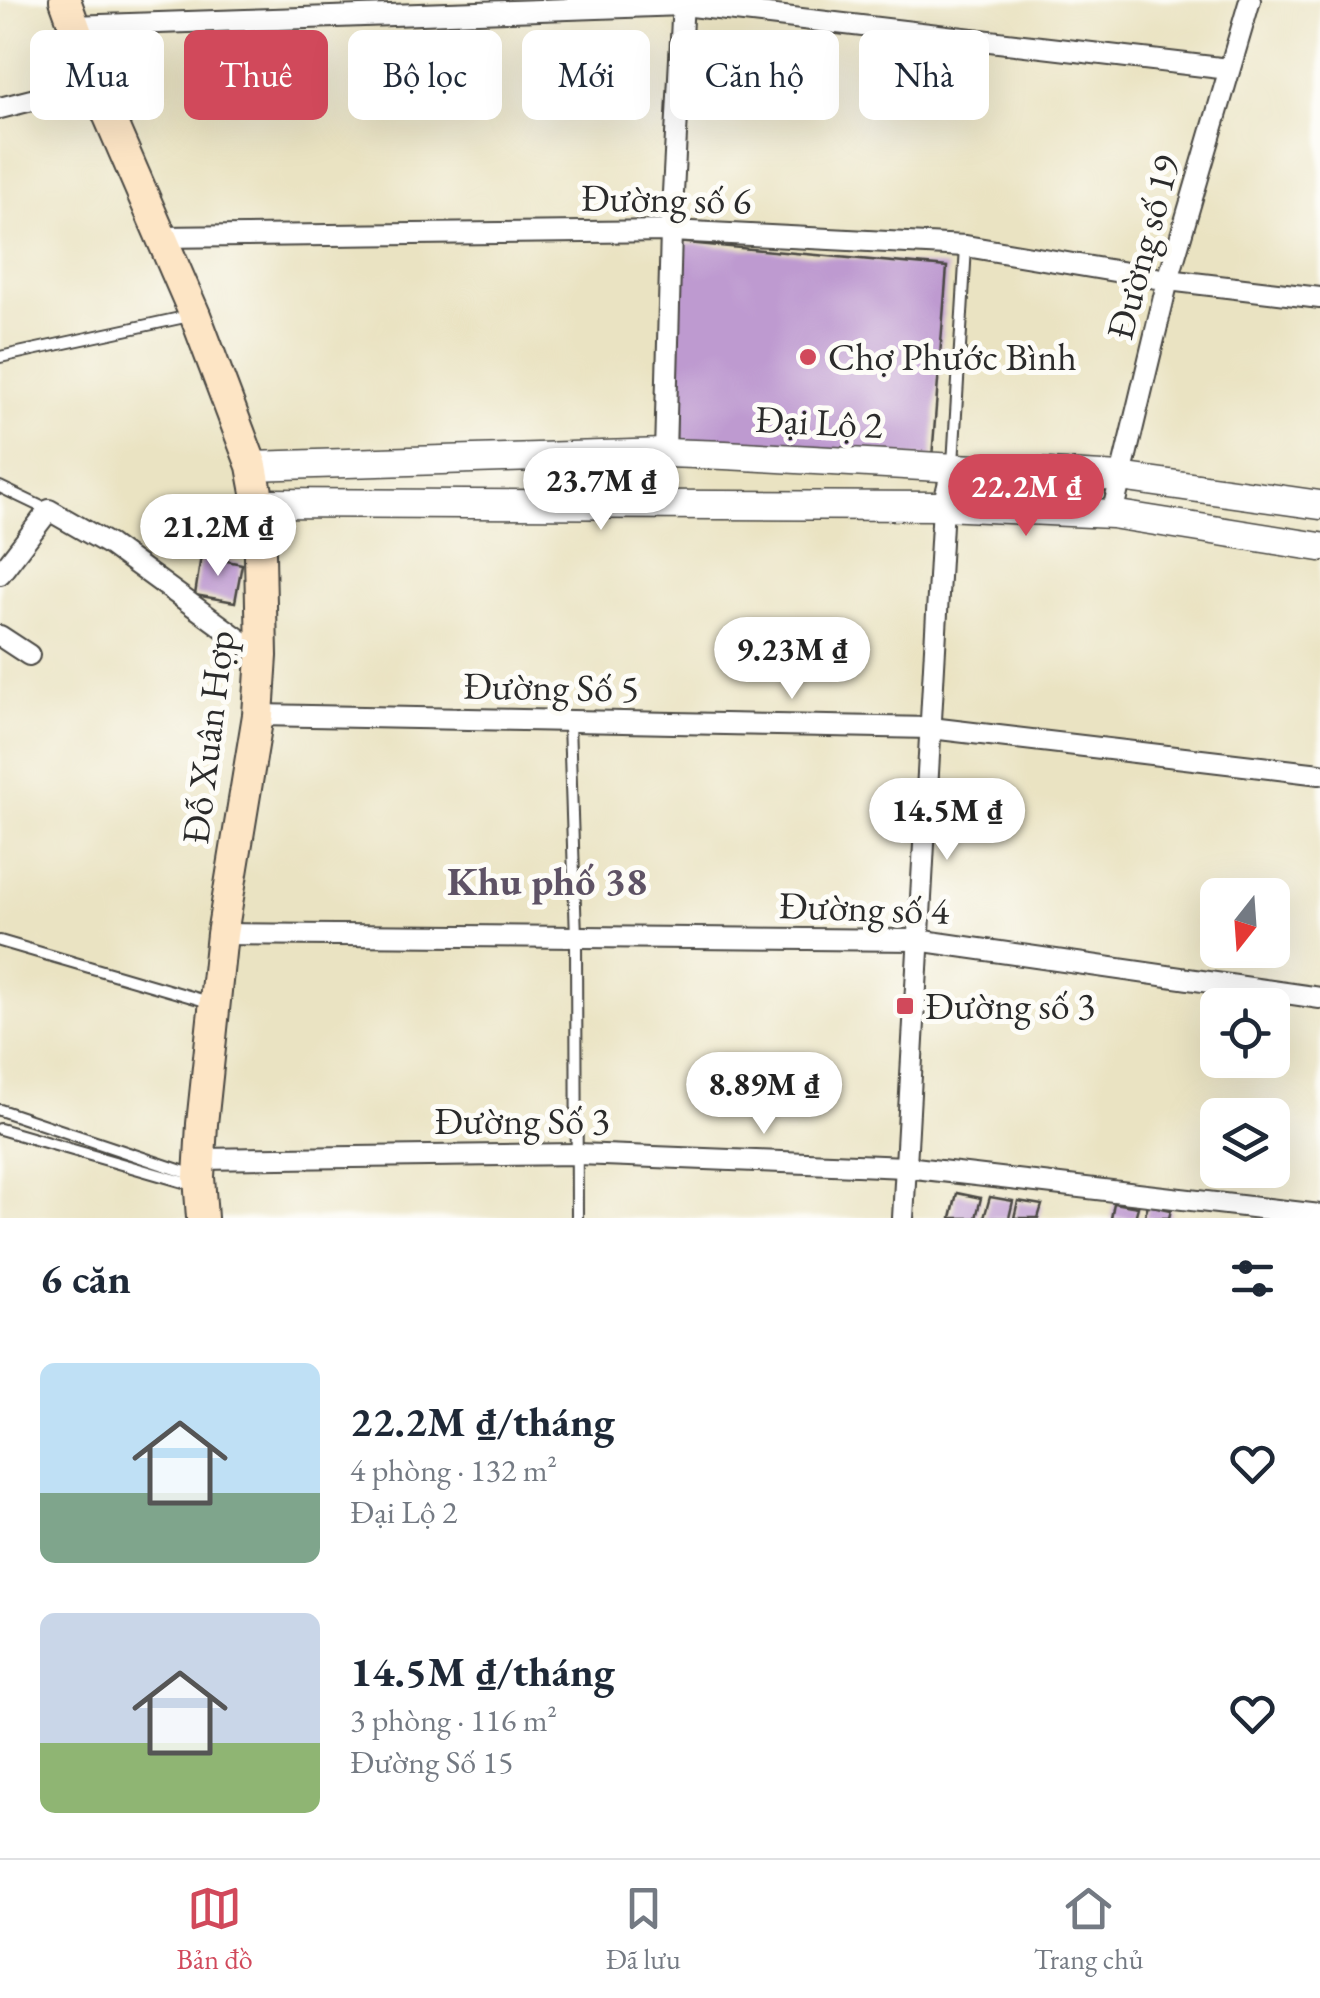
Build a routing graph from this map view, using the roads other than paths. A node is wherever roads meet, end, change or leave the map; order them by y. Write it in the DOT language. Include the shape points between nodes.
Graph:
graph roads {
  1 [pos="1250,0"];
  2 [pos="683,2"];
  3 [pos="68,13"];
  4 [pos="1229,69"];
  5 [pos="30,100"];
  6 [pos="0,108"];
  7 [pos="110,120"];
  8 [pos="670,230"];
  9 [pos="160,237"];
  10 [pos="966,246"];
  11 [pos="1168,280"];
  12 [pos="1320,298"];
  13 [pos="194,315"];
  14 [pos="0,356"];
  15 [pos="665,453"];
  16 [pos="953,465"];
  17 [pos="252,466"];
  18 [pos="1120,477"];
  19 [pos="0,486"];
  20 [pos="259,503"];
  21 [pos="1320,505"];
  22 [pos="942,506"];
  23 [pos="48,510"];
  24 [pos="1112,514"];
  25 [pos="1320,547"];
  26 [pos="0,574"];
  27 [pos="0,636"];
  28 [pos="29,655"];
  29 [pos="262,656"];
  30 [pos="258,715"];
  31 [pos="569,722"];
  32 [pos="931,728"];
  33 [pos="1320,774"];
  34 [pos="222,934"];
  35 [pos="576,937"];
  36 [pos="0,940"];
  37 [pos="917,940"];
  38 [pos="1320,998"];
  39 [pos="215,1003"];
  40 [pos="0,1110"];
  41 [pos="0,1130"];
  42 [pos="578,1154"];
  43 [pos="906,1168"];
  44 [pos="200,1174"];
  45 [pos="1320,1216"];
  46 [pos="202,1218"];
  47 [pos="577,1218"];
  48 [pos="903,1218"];
  1 -- 4 [label="street, Đường số 19"];
  2 -- 3 [label="street"];
  2 -- 4 [label="street"];
  2 -- 8 [label="street"];
  4 -- 11 [label="street, Đường số 19"];
  5 -- 6 [label="street"];
  7 -- 9 [label="main road, Đỗ Xuân Hợp"];
  8 -- 9 [label="street, Đường số 6"];
  8 -- 10 [label="street, Đường số 6"];
  8 -- 15 [label="street"];
  9 -- 13 [label="main road, Đỗ Xuân Hợp"];
  10 -- 11 [label="street, Đường số 6"];
  10 -- 16 [label="lane"];
  11 -- 12 [label="street"];
  11 -- 18 [label="street, Đường số 19"];
  13 -- 14 [label="lane"];
  13 -- 17 [label="main road, Đỗ Xuân Hợp"];
  15 -- 16 [label="street, Đại Lộ 2"];
  15 -- 17 [label="street, Đại Lộ 2"];
  16 -- 18 [label="street, Đại Lộ 2"];
  16 -- 22 [label="street"];
  17 -- 20 [label="main road, Đỗ Xuân Hợp"];
  18 -- 21 [label="street, Đại Lộ 2"];
  18 -- 24 [label="street, Đường số 19"];
  19 -- 23 [label="lane"];
  20 -- 22 [label="street"];
  20 -- 29 [label="main road, Đỗ Xuân Hợp"];
  22 -- 24 [label="street"];
  22 -- 32 [label="street"];
  23 -- 26 [label="street"];
  23 -- 29 [label="street" via="110,545"];
  24 -- 25 [label="street"];
  27 -- 28 [label="street"];
  29 -- 30 [label="main road, Đỗ Xuân Hợp"];
  30 -- 31 [label="street, Đường Số 5"];
  30 -- 34 [label="main road, Đỗ Xuân Hợp"];
  31 -- 32 [label="street, Đường Số 5"];
  31 -- 35 [label="lane"];
  32 -- 33 [label="street, Đường Số 5"];
  32 -- 37 [label="street"];
  34 -- 35 [label="street, Đường số 4"];
  34 -- 39 [label="main road, Đỗ Xuân Hợp"];
  35 -- 37 [label="street, Đường số 4"];
  35 -- 42 [label="lane"];
  36 -- 39 [label="lane"];
  37 -- 38 [label="street, Đường số 4"];
  37 -- 43 [label="street"];
  39 -- 44 [label="main road, Đỗ Xuân Hợp"];
  40 -- 44 [label="lane"];
  41 -- 44 [label="lane"];
  42 -- 43 [label="street, Đường Số 3"];
  42 -- 44 [label="street, Đường Số 3"];
  42 -- 47 [label="lane"];
  43 -- 45 [label="street, Đường Số 3"];
  43 -- 48 [label="street"];
  44 -- 46 [label="main road, Đỗ Xuân Hợp"];
}
